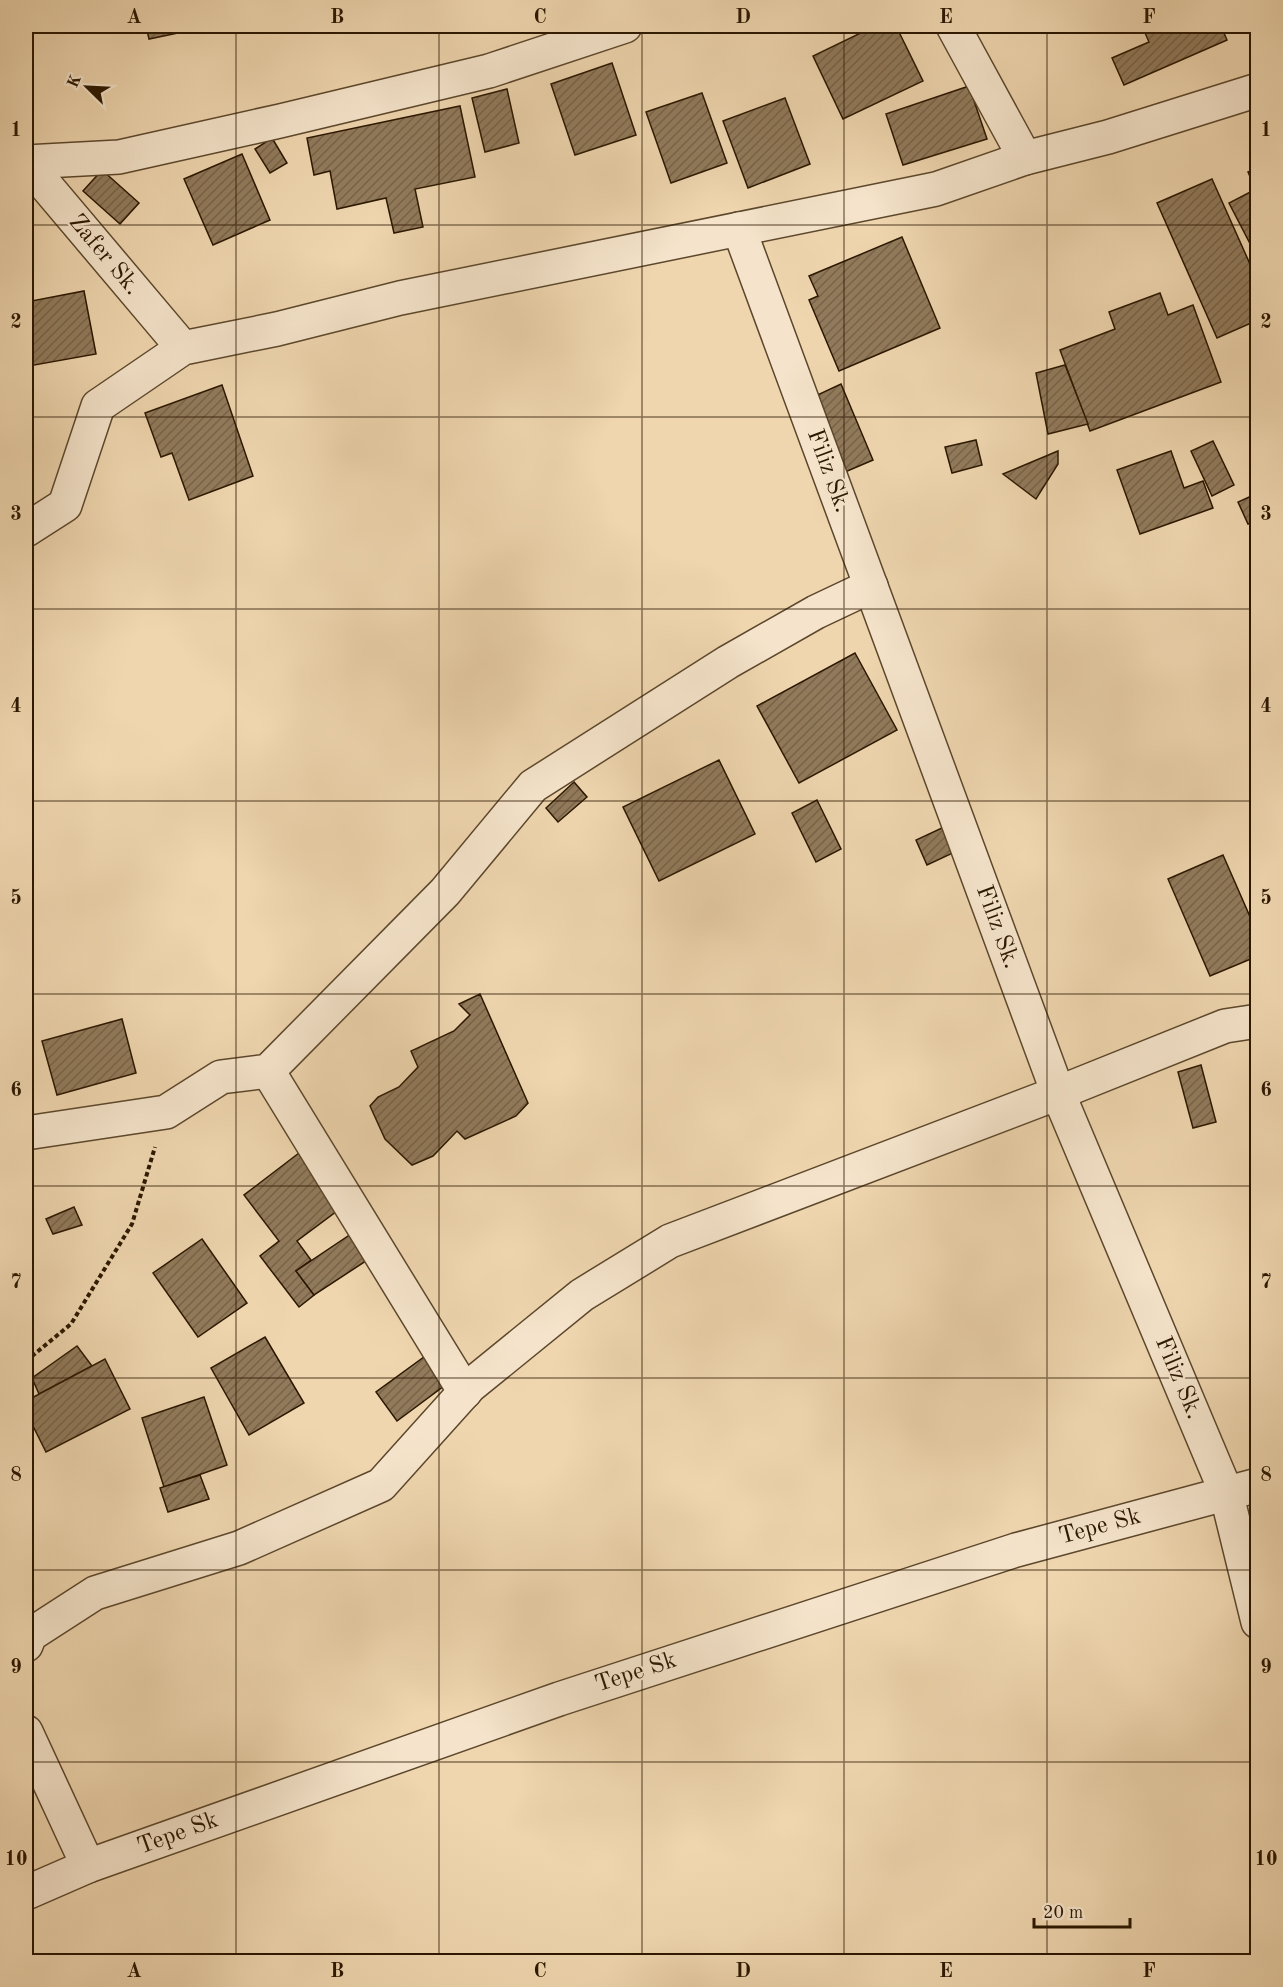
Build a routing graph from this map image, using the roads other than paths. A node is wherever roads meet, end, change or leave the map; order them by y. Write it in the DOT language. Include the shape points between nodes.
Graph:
graph roads {
  1 [pos="625,26"];
  2 [pos="953,26"];
  3 [pos="1257,90"];
  4 [pos="1025,158"];
  5 [pos="26,162"];
  6 [pos="739,229"];
  7 [pos="183,348"];
  8 [pos="26,530"];
  9 [pos="871,586"];
  10 [pos="1257,1021"];
  11 [pos="268,1071"];
  12 [pos="1058,1093"];
  13 [pos="26,1133"];
  14 [pos="465,1392"];
  15 [pos="1257,1485"];
  16 [pos="1226,1492"];
  17 [pos="1257,1622"];
  18 [pos="26,1645"];
  19 [pos="26,1732"];
  20 [pos="88,1866"];
  21 [pos="26,1893"];
  1 -- 5 [label="street" via="489,71 279,122 119,157"];
  2 -- 4 [label="street"];
  3 -- 4 [label="street" via="1108,137"];
  4 -- 6 [label="street" via="936,189"];
  5 -- 7 [label="street, Zafer Sk."];
  6 -- 7 [label="street" via="400,298"];
  6 -- 9 [label="street, Filiz Sk."];
  7 -- 8 [label="street" via="98,406 65,505"];
  9 -- 11 [label="street" via="728,662 533,786 445,892"];
  9 -- 12 [label="street, Filiz Sk."];
  10 -- 12 [label="street" via="1225,1026"];
  11 -- 13 [label="street" via="221,1077 166,1112"];
  11 -- 14 [label="street"];
  12 -- 14 [label="street" via="670,1241 582,1294"];
  12 -- 16 [label="street, Filiz Sk."];
  14 -- 18 [label="street" via="381,1485 239,1548 95,1593 30,1635"];
  15 -- 16 [label="street, Tepe Sk"];
  16 -- 17 [label="street, Filiz Sk."];
  16 -- 20 [label="street, Tepe Sk" via="1016,1550 559,1699"];
  19 -- 20 [label="street"];
  20 -- 21 [label="street, Tepe Sk"];
}
